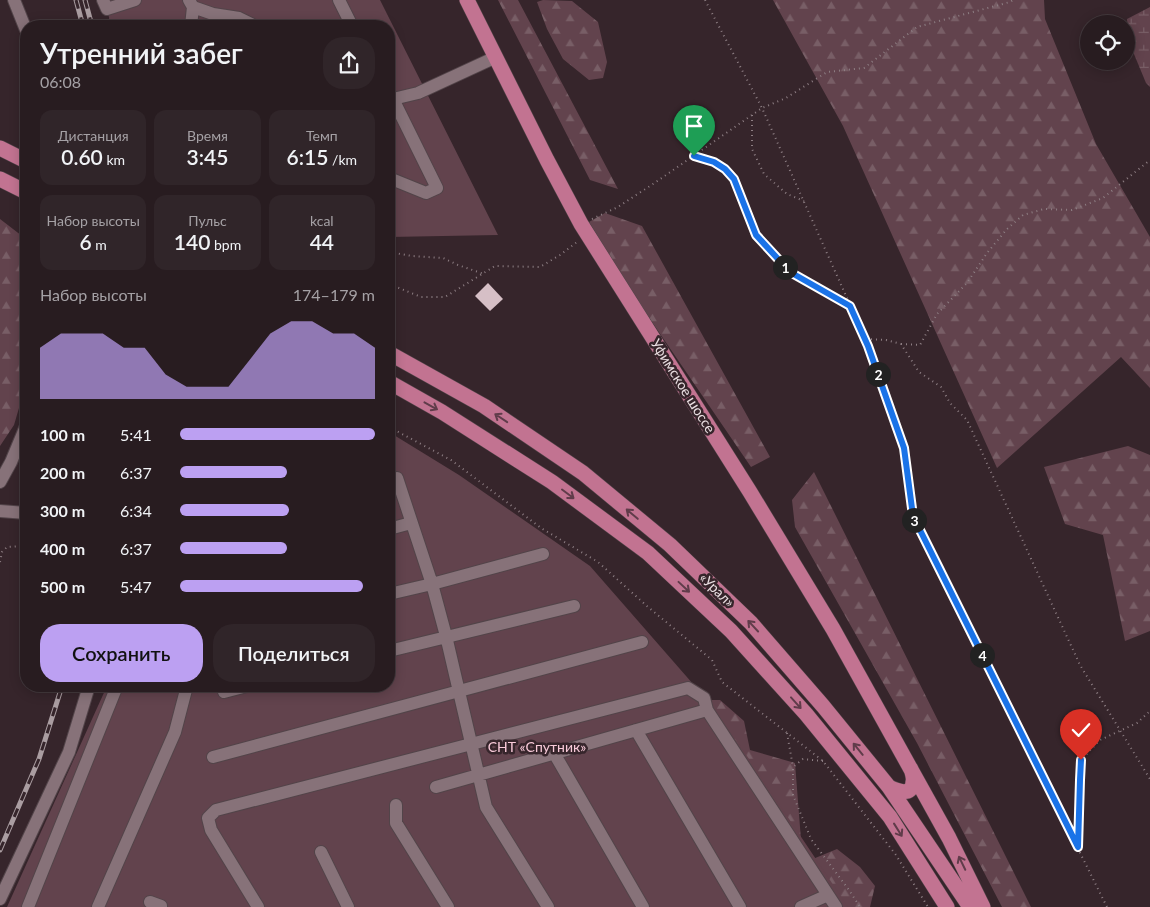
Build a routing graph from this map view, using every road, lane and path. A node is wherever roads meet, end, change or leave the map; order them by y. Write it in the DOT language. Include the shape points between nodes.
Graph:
graph roads {
  1 [pos="14,0"];
  2 [pos="103,0"];
  3 [pos="134,0"];
  4 [pos="339,0"];
  5 [pos="467,0"];
  6 [pos="705,0"];
  7 [pos="1013,0"];
  8 [pos="191,3"];
  9 [pos="22,20"];
  10 [pos="192,20"];
  11 [pos="243,20"];
  12 [pos="349,20"];
  13 [pos="496,57"];
  14 [pos="395,96"];
  15 [pos="395,104"];
  16 [pos="762,108"];
  17 [pos="752,115"];
  18 [pos="0,148"];
  19 [pos="694,156"];
  20 [pos="20,158"];
  21 [pos="1150,160"];
  22 [pos="0,179"];
  23 [pos="395,180"];
  24 [pos="20,189"];
  25 [pos="804,201"];
  26 [pos="584,229"];
  27 [pos="395,253"];
  28 [pos="484,274"];
  29 [pos="395,286"];
  30 [pos="850,306"];
  31 [pos="866,339"];
  32 [pos="901,344"];
  33 [pos="395,355"];
  34 [pos="395,385"];
  35 [pos="395,430"];
  36 [pos="20,440"];
  37 [pos="395,479"];
  38 [pos="0,482"];
  39 [pos="0,512"];
  40 [pos="20,513"];
  41 [pos="411,523"];
  42 [pos="395,527"];
  43 [pos="20,546"];
  44 [pos="543,554"];
  45 [pos="0,562"];
  46 [pos="432,584"];
  47 [pos="395,593"];
  48 [pos="574,606"];
  49 [pos="446,636"];
  50 [pos="642,642"];
  51 [pos="395,649"];
  52 [pos="459,691"];
  53 [pos="86,692"];
  54 [pos="115,692"];
  55 [pos="185,692"];
  56 [pos="707,710"];
  57 [pos="1150,712"];
  58 [pos="636,730"];
  59 [pos="1120,730"];
  60 [pos="787,732"];
  61 [pos="471,743"];
  62 [pos="554,754"];
  63 [pos="213,757"];
  64 [pos="823,761"];
  65 [pos="793,767"];
  66 [pos="910,767"];
  67 [pos="479,775"];
  68 [pos="1150,779"];
  69 [pos="436,786"];
  70 [pos="889,787"];
  71 [pos="396,805"];
  72 [pos="1078,847"];
  73 [pos="321,852"];
  74 [pos="828,895"];
  75 [pos="0,899"];
  76 [pos="28,907"];
  77 [pos="98,907"];
  78 [pos="258,907"];
  79 [pos="348,907"];
  80 [pos="448,907"];
  81 [pos="548,907"];
  82 [pos="643,907"];
  83 [pos="740,907"];
  84 [pos="801,907"];
  85 [pos="836,907"];
  86 [pos="860,907"];
  87 [pos="928,907"];
  88 [pos="947,907"];
  89 [pos="970,907"];
  90 [pos="983,907"];
  91 [pos="1108,907"];
  1 -- 9 [label="street"];
  2 -- 3 [label="street" via="107,10"];
  4 -- 12 [label="street"];
  5 -- 13 [label="main road, Уфимское шоссе"];
  6 -- 16 [label="path"];
  7 -- 16 [label="path" via="917,27 864,68 827,72 786,98"];
  8 -- 10 [label="street"];
  8 -- 11 [label="street" via="213,14"];
  13 -- 14 [label="street" via="418,93"];
  13 -- 26 [label="main road, Уфимское шоссе"];
  15 -- 23 [label="street" via="437,188 426,193"];
  16 -- 17 [label="path"];
  16 -- 25 [label="path"];
  17 -- 19 [label="path"];
  17 -- 25 [label="path" via="752,149 764,174 787,194"];
  18 -- 20 [label="main road"];
  19 -- 26 [label="path"];
  19 -- 30 [label="path" via="714,162 734,179 756,235 790,272"];
  21 -- 32 [label="path" via="1103,198 1072,210 1044,209 1023,215 1007,229 967,282 937,314 920,345"];
  22 -- 24 [label="main road"];
  25 -- 30 [label="path"];
  26 -- 28 [label="path" via="560,255 540,267 495,266"];
  26 -- 66 [label="main road, Уфимское шоссе" via="750,492 833,629"];
  27 -- 28 [label="path" via="443,258"];
  28 -- 29 [label="path" via="445,297 421,297"];
  30 -- 31 [label="path"];
  31 -- 32 [label="path"];
  31 -- 72 [label="path" via="904,448 913,516"];
  32 -- 59 [label="path" via="919,372 941,386 950,403 967,420 1080,665"];
  70 -- 33 [label="main road, «Урал», one-way" via="751,623 670,545 576,468 484,406"];
  34 -- 88 [label="main road, «Урал», one-way" via="552,482 648,553 724,625 806,714 890,818"];
  35 -- 60 [label="path" via="451,460 541,528 598,562 712,660 722,682"];
  36 -- 38 [label="street"];
  37 -- 41 [label="street"];
  39 -- 40 [label="street"];
  41 -- 42 [label="street"];
  41 -- 46 [label="street"];
  43 -- 45 [label="path" via="7,547"];
  44 -- 46 [label="street"];
  46 -- 47 [label="street"];
  46 -- 49 [label="street"];
  48 -- 49 [label="street"];
  49 -- 51 [label="street"];
  49 -- 52 [label="street"];
  50 -- 52 [label="street"];
  52 -- 61 [label="street"];
  52 -- 63 [label="street"];
  53 -- 75 [label="street" via="69,752"];
  54 -- 76 [label="street"];
  55 -- 77 [label="street" via="175,732"];
  56 -- 58 [label="street"];
  56 -- 61 [label="street" via="704,698 688,688"];
  56 -- 74 [label="street"];
  57 -- 59 [label="path"];
  58 -- 62 [label="street"];
  58 -- 83 [label="street"];
  59 -- 68 [label="path"];
  59 -- 72 [label="path" via="1100,740 1081,760"];
  60 -- 64 [label="path"];
  60 -- 65 [label="path"];
  61 -- 67 [label="street"];
  61 -- 78 [label="street" via="216,810 208,818 211,830"];
  62 -- 67 [label="street"];
  62 -- 82 [label="street"];
  64 -- 65 [label="path" via="803,759"];
  64 -- 87 [label="path" via="896,854"];
  65 -- 86 [label="path" via="793,795 811,839"];
  66 -- 70 [label="main road" via="911,788 902,792"];
  90 -- 66 [label="main road, Уфимское шоссе, one-way"];
  67 -- 69 [label="street"];
  67 -- 81 [label="street" via="486,807"];
  70 -- 89 [label="main road, «Урал»"];
  71 -- 80 [label="street" via="396,823"];
  72 -- 91 [label="path"];
  73 -- 79 [label="street"];
  74 -- 84 [label="street"];
  74 -- 85 [label="street"];
}
